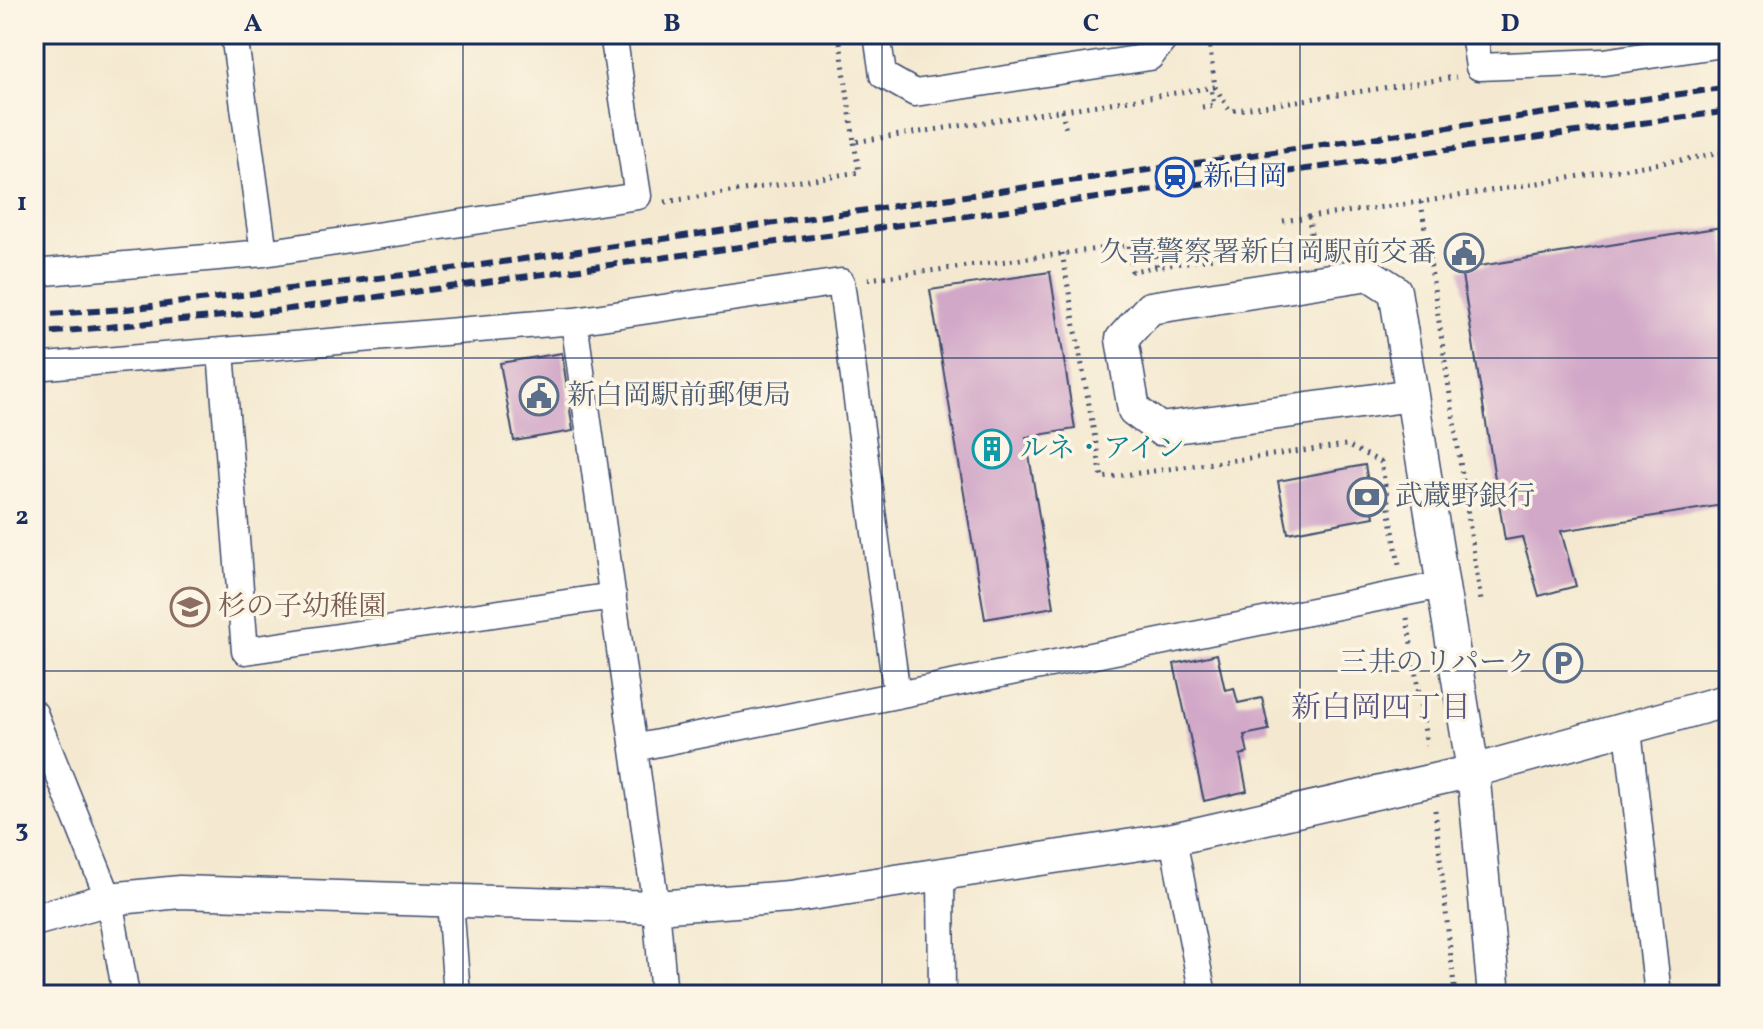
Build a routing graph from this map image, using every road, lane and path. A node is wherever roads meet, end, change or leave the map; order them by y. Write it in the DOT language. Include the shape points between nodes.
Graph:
graph roads {
  1 [pos="234,34"];
  2 [pos="613,34"];
  3 [pos="877,34"];
  4 [pos="1168,34"];
  5 [pos="1474,34"];
  6 [pos="1729,43"];
  7 [pos="1479,67"];
  8 [pos="1202,107"];
  9 [pos="1062,110"];
  10 [pos="1066,131"];
  11 [pos="854,142"];
  12 [pos="1729,152"];
  13 [pos="638,196"];
  14 [pos="1421,202"];
  15 [pos="1309,217"];
  16 [pos="1283,221"];
  17 [pos="1152,240"];
  18 [pos="264,253"];
  19 [pos="1157,267"];
  20 [pos="34,273"];
  21 [pos="841,282"];
  22 [pos="574,321"];
  23 [pos="221,352"];
  24 [pos="34,367"];
  25 [pos="1412,395"];
  26 [pos="1442,585"];
  27 [pos="613,596"];
  28 [pos="1481,602"];
  29 [pos="1407,617"];
  30 [pos="897,695"];
  31 [pos="1729,700"];
  32 [pos="34,713"];
  33 [pos="1628,730"];
  34 [pos="1427,745"];
  35 [pos="634,748"];
  36 [pos="1473,771"];
  37 [pos="1434,809"];
  38 [pos="1173,839"];
  39 [pos="941,873"];
  40 [pos="109,899"];
  41 [pos="450,901"];
  42 [pos="656,907"];
  43 [pos="34,920"];
  44 [pos="126,995"];
  45 [pos="457,995"];
  46 [pos="664,995"];
  47 [pos="942,995"];
  48 [pos="1203,995"];
  49 [pos="1455,995"];
  50 [pos="1494,995"];
  51 [pos="1658,995"];
  1 -- 18 [label="street"];
  2 -- 13 [label="street"];
  3 -- 4 [label="street" via="883,75 915,93 1150,57"];
  5 -- 7 [label="street"];
  6 -- 7 [label="street" via="1604,62"];
  7 -- 8 [label="path" via="1449,80 1230,111 1213,87 1214,105"];
  9 -- 10 [label="path"];
  11 -- 13 [label="path" via="859,172 654,203"];
  12 -- 14 [label="path"];
  13 -- 18 [label="street"];
  14 -- 15 [label="path"];
  14 -- 28 [label="path"];
  15 -- 16 [label="path"];
  15 -- 19 [label="path" via="1312,242"];
  17 -- 19 [label="path"];
  18 -- 20 [label="street"];
  19 -- 21 [label="path" via="1132,271 1129,245"];
  21 -- 22 [label="street"];
  21 -- 30 [label="street"];
  22 -- 23 [label="street"];
  22 -- 27 [label="street"];
  23 -- 24 [label="street"];
  23 -- 27 [label="street" via="245,651"];
  25 -- 25 [label="street" via="1395,291 1369,274 1150,308 1122,339 1134,410 1160,429"];
  25 -- 26 [label="street"];
  26 -- 30 [label="street"];
  26 -- 36 [label="street"];
  27 -- 35 [label="street"];
  29 -- 34 [label="path"];
  30 -- 35 [label="street"];
  31 -- 33 [label="street"];
  32 -- 40 [label="street"];
  33 -- 36 [label="street"];
  33 -- 51 [label="street"];
  35 -- 42 [label="street"];
  36 -- 38 [label="street"];
  36 -- 50 [label="street"];
  37 -- 49 [label="path"];
  38 -- 39 [label="street"];
  38 -- 48 [label="street"];
  39 -- 42 [label="street" via="790,897"];
  39 -- 47 [label="street"];
  40 -- 41 [label="street" via="180,892"];
  40 -- 43 [label="street"];
  40 -- 44 [label="street"];
  41 -- 42 [label="street"];
  41 -- 45 [label="street"];
  42 -- 46 [label="street"];
}
